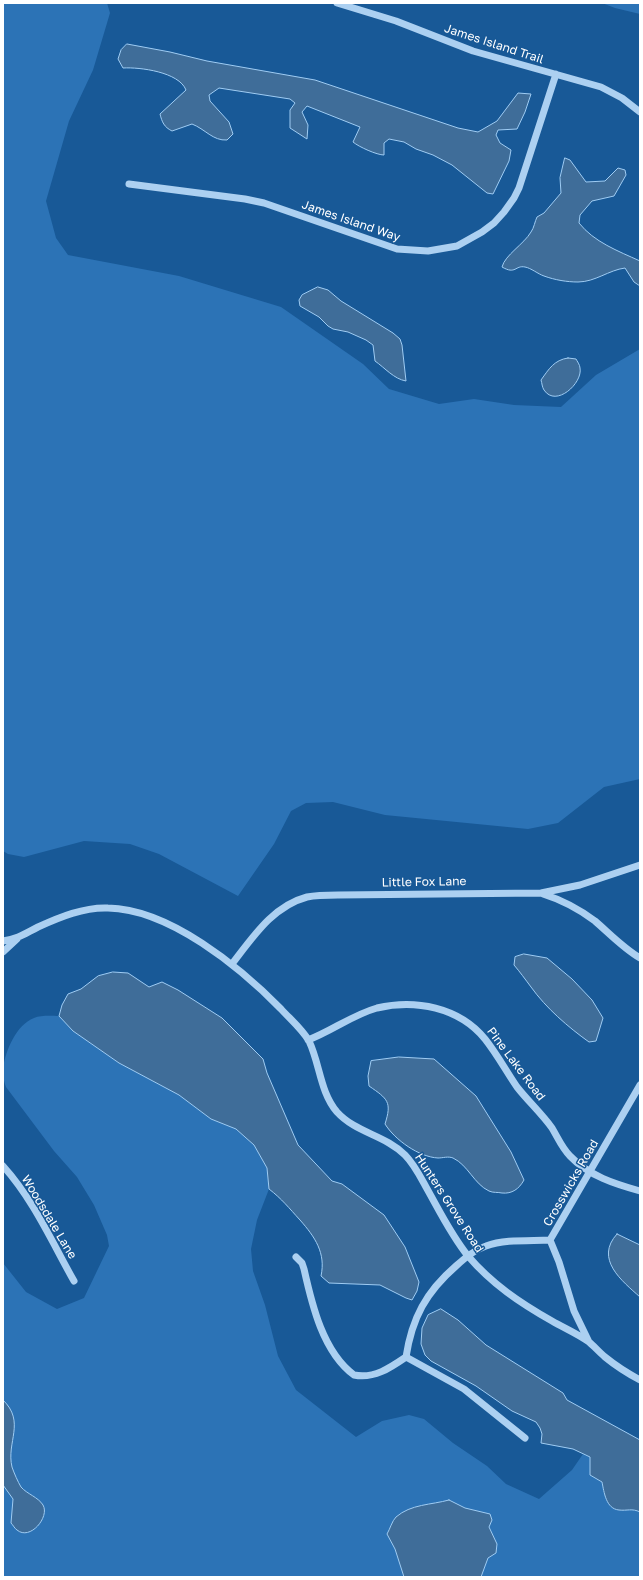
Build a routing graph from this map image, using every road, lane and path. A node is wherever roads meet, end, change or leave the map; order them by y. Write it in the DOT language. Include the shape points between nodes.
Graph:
graph roads {
  1 [pos="337,3"];
  2 [pos="556,74"];
  3 [pos="640,112"];
  4 [pos="130,184"];
  5 [pos="640,865"];
  6 [pos="541,893"];
  7 [pos="17,939"];
  8 [pos="3,940"];
  9 [pos="3,952"];
  10 [pos="640,958"];
  11 [pos="232,964"];
  12 [pos="308,1040"];
  13 [pos="640,1085"];
  14 [pos="3,1166"];
  15 [pos="591,1171"];
  16 [pos="640,1191"];
  17 [pos="550,1240"];
  18 [pos="468,1256"];
  19 [pos="296,1257"];
  20 [pos="74,1281"];
  21 [pos="589,1342"];
  22 [pos="406,1357"];
  23 [pos="640,1380"];
  24 [pos="525,1438"];
  1 -- 2 [label="street, James Island Trail" via="396,21 473,51"];
  2 -- 3 [label="street, James Island Trail" via="612,92"];
  2 -- 4 [label="street, James Island Way" via="514,198 494,223 457,246 428,251 397,249 264,203 231,196"];
  5 -- 6 [label="street, Little Fox Lane" via="580,885"];
  6 -- 10 [label="street" via="579,910"];
  6 -- 11 [label="street, Little Fox Lane" via="307,897 290,904 270,918"];
  7 -- 8 [label="street, Hunters Grove Road"];
  7 -- 9 [label="street"];
  7 -- 11 [label="street, Hunters Grove Road" via="80,911 107,908 131,910 161,921"];
  11 -- 12 [label="street, Hunters Grove Road" via="277,1005"];
  12 -- 15 [label="street, Pine Lake Road" via="364,1013 386,1007 416,1004 457,1017 472,1026 484,1038 517,1086 551,1127 565,1151"];
  12 -- 18 [label="street, Hunters Grove Road" via="326,1093 336,1111 355,1126 389,1142 404,1155 418,1172"];
  13 -- 15 [label="street, Crosswicks Road"];
  14 -- 20 [label="street, Woodsdale Lane" via="34,1209"];
  15 -- 16 [label="street, Pine Lake Road" via="613,1183"];
  15 -- 17 [label="street, Crosswicks Road"];
  17 -- 18 [label="street, Crosswicks Road" via="487,1245"];
  17 -- 21 [label="street" via="574,1311"];
  18 -- 21 [label="street, Hunters Grove Road" via="487,1277 508,1294"];
  18 -- 22 [label="street, Crosswicks Road" via="441,1279 425,1299 411,1331"];
  19 -- 22 [label="street" via="302,1263 316,1316 326,1339 349,1372 367,1377 378,1374"];
  21 -- 23 [label="street, Hunters Grove Road" via="617,1367"];
  22 -- 24 [label="street" via="464,1389"];
}
